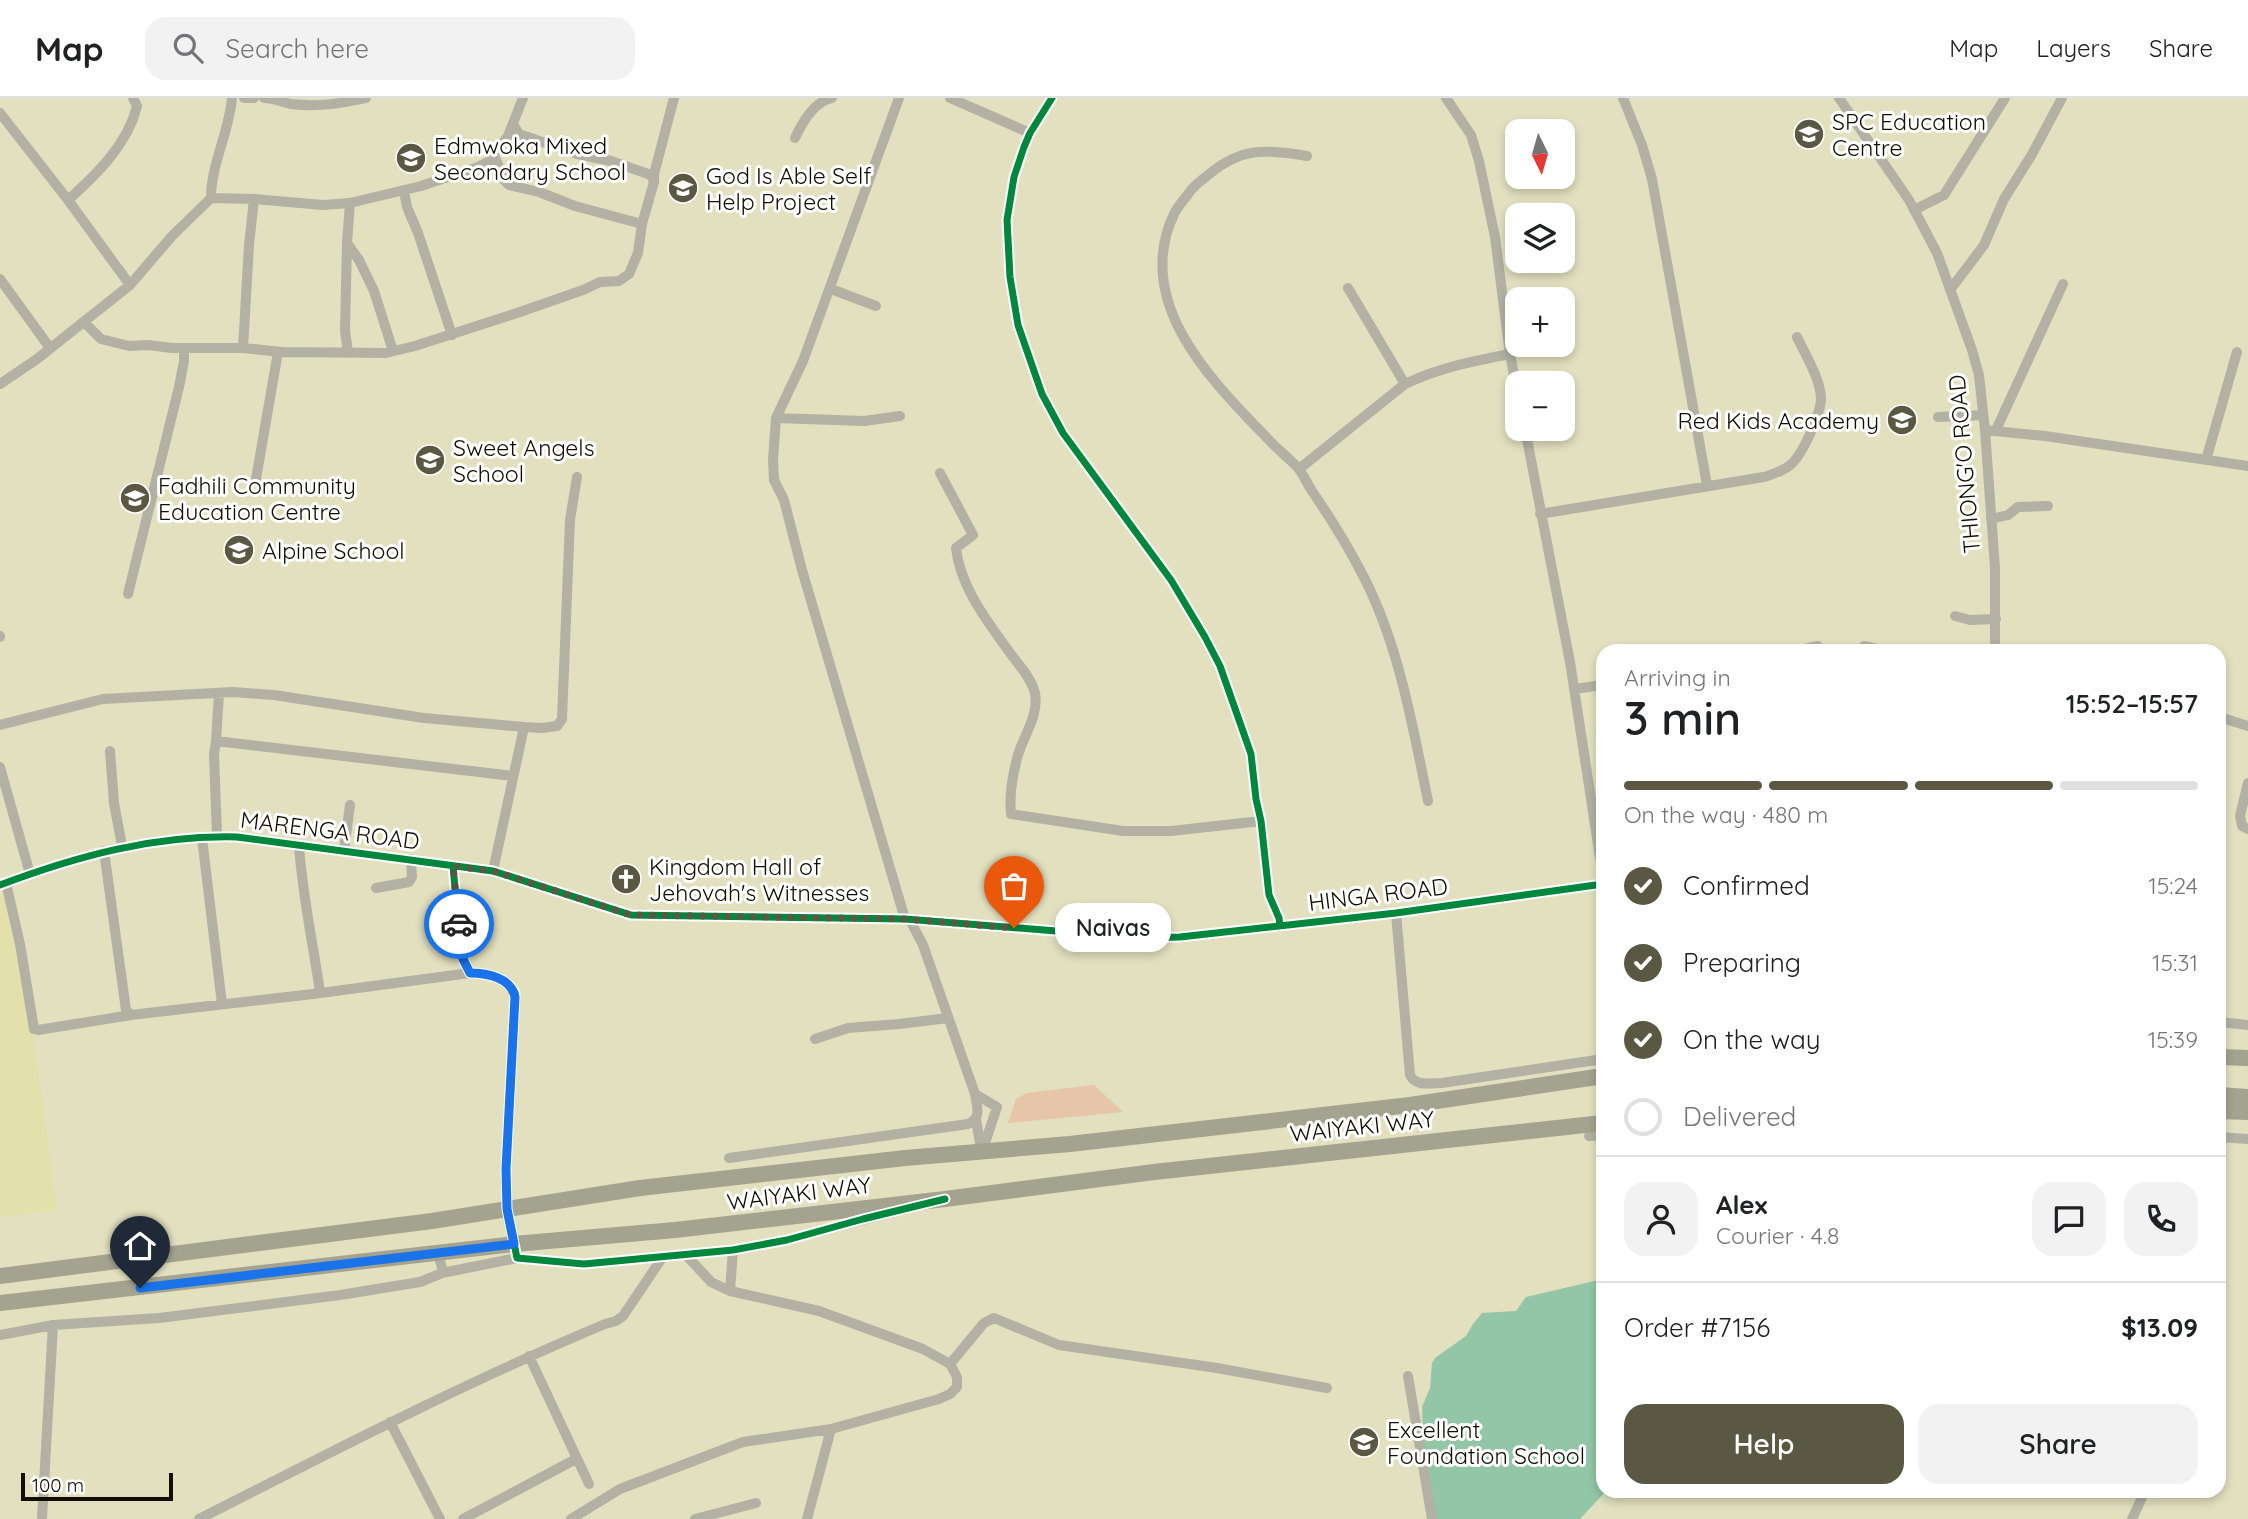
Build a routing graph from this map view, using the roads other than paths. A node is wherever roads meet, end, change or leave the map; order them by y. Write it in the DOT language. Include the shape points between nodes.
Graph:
graph roads {
  1 [pos="134,98"];
  2 [pos="232,98"];
  3 [pos="244,98"];
  4 [pos="254,98"];
  5 [pos="264,98"];
  6 [pos="279,98"];
  7 [pos="366,98"];
  8 [pos="523,98"];
  9 [pos="674,98"];
  10 [pos="827,98"];
  11 [pos="950,98"];
  12 [pos="1052,98"];
  13 [pos="1446,98"];
  14 [pos="1623,98"];
  15 [pos="1839,98"];
  16 [pos="2005,98"];
  17 [pos="2062,98"];
  18 [pos="895,99"];
  19 [pos="0,113"];
  20 [pos="513,124"];
  21 [pos="1030,133"];
  22 [pos="795,138"];
  23 [pos="494,155"];
  24 [pos="1307,156"];
  25 [pos="654,182"];
  26 [pos="404,191"];
  27 [pos="211,198"];
  28 [pos="254,199"];
  29 [pos="68,200"];
  30 [pos="350,203"];
  31 [pos="1914,210"];
  32 [pos="642,225"];
  33 [pos="347,243"];
  34 [pos="0,279"];
  35 [pos="2063,284"];
  36 [pos="130,285"];
  37 [pos="1348,288"];
  38 [pos="831,289"];
  39 [pos="1950,290"];
  40 [pos="876,306"];
  41 [pos="1505,315"];
  42 [pos="84,322"];
  43 [pos="452,335"];
  44 [pos="1797,337"];
  45 [pos="50,348"];
  46 [pos="184,348"];
  47 [pos="243,348"];
  48 [pos="393,351"];
  49 [pos="278,352"];
  50 [pos="348,352"];
  51 [pos="2237,352"];
  52 [pos="1505,355"];
  53 [pos="0,384"];
  54 [pos="1405,384"];
  55 [pos="1983,415"];
  56 [pos="900,416"];
  57 [pos="1938,417"];
  58 [pos="776,418"];
  59 [pos="1990,430"];
  60 [pos="1527,441"];
  61 [pos="2206,460"];
  62 [pos="2248,466"];
  63 [pos="1299,469"];
  64 [pos="940,473"];
  65 [pos="578,477"];
  66 [pos="256,479"];
  67 [pos="1707,485"];
  68 [pos="2049,506"];
  69 [pos="1540,514"];
  70 [pos="1991,519"];
  71 [pos="128,594"];
  72 [pos="1955,616"];
  73 [pos="1996,620"];
  74 [pos="1996,644"];
  75 [pos="1596,686"];
  76 [pos="1574,689"];
  77 [pos="219,694"];
  78 [pos="2226,719"];
  79 [pos="0,725"];
  80 [pos="2248,726"];
  81 [pos="524,727"];
  82 [pos="216,741"];
  83 [pos="110,751"];
  84 [pos="1,771"];
  85 [pos="513,776"];
  86 [pos="2248,783"];
  87 [pos="1428,801"];
  88 [pos="350,805"];
  89 [pos="1261,821"];
  90 [pos="2248,829"];
  91 [pos="1596,832"];
  92 [pos="217,836"];
  93 [pos="202,838"];
  94 [pos="299,845"];
  95 [pos="122,846"];
  96 [pos="344,850"];
  97 [pos="104,851"];
  98 [pos="411,859"];
  99 [pos="453,866"];
  100 [pos="493,871"];
  101 [pos="30,874"];
  102 [pos="3,884"];
  103 [pos="1596,885"];
  104 [pos="376,888"];
  105 [pos="1396,913"];
  106 [pos="908,919"];
  107 [pos="1280,926"];
  108 [pos="470,973"];
  109 [pos="320,992"];
  110 [pos="222,1004"];
  111 [pos="131,1015"];
  112 [pos="948,1018"];
  113 [pos="2226,1023"];
  114 [pos="2248,1025"];
  115 [pos="815,1039"];
  116 [pos="2226,1056"];
  117 [pos="2248,1058"];
  118 [pos="1596,1060"];
  119 [pos="1596,1077"];
  120 [pos="1442,1083"];
  121 [pos="975,1094"];
  122 [pos="2226,1096"];
  123 [pos="2248,1097"];
  124 [pos="1444,1101"];
  125 [pos="2226,1111"];
  126 [pos="2248,1112"];
  127 [pos="976,1119"];
  128 [pos="1596,1124"];
  129 [pos="1589,1136"];
  130 [pos="1596,1136"];
  131 [pos="2226,1137"];
  132 [pos="2248,1139"];
  133 [pos="982,1152"];
  134 [pos="729,1158"];
  135 [pos="945,1199"];
  136 [pos="507,1209"];
  137 [pos="515,1251"];
  138 [pos="733,1251"];
  139 [pos="188,1253"];
  140 [pos="438,1253"];
  141 [pos="687,1256"];
  142 [pos="662,1258"];
  143 [pos="442,1273"];
  144 [pos="0,1274"];
  145 [pos="191,1282"];
  146 [pos="730,1291"];
  147 [pos="0,1303"];
  148 [pos="53,1325"];
  149 [pos="0,1335"];
  150 [pos="529,1356"];
  151 [pos="950,1364"];
  152 [pos="1409,1376"];
  153 [pos="1327,1388"];
  154 [pos="390,1422"];
  155 [pos="831,1429"];
  156 [pos="576,1459"];
  157 [pos="589,1484"];
  158 [pos="2142,1498"];
  159 [pos="756,1503"];
  160 [pos="738,1514"];
  161 [pos="42,1518"];
  162 [pos="199,1519"];
  163 [pos="440,1519"];
  164 [pos="463,1519"];
  165 [pos="571,1519"];
  166 [pos="695,1519"];
  167 [pos="807,1519"];
  168 [pos="1432,1519"];
  169 [pos="2132,1519"];
  1 -- 29 [label="street" via="137,106 132,125 104,166"];
  2 -- 27 [label="street" via="211,178"];
  3 -- 4 [label="street"];
  5 -- 6 [label="street"];
  6 -- 7 [label="street" via="324,106"];
  8 -- 20 [label="street"];
  9 -- 25 [label="street"];
  10 -- 22 [label="street" via="807,117"];
  11 -- 21 [label="street"];
  12 -- 21 [label="street"];
  13 -- 41 [label="street" via="1471,135 1479,161"];
  14 -- 67 [label="street" via="1652,179"];
  15 -- 31 [label="street, THIONG'O ROAD"];
  16 -- 31 [label="street" via="1944,195"];
  17 -- 39 [label="street" via="2004,199 1984,245"];
  18 -- 38 [label="street"];
  19 -- 29 [label="street"];
  20 -- 23 [label="street"];
  20 -- 25 [label="street" via="519,134 644,172"];
  21 -- 89 [label="street" via="1014,177 1007,220 1010,277 1027,356 1063,433 1171,580 1205,637 1232,696 1251,754"];
  23 -- 26 [label="street" via="478,167"];
  23 -- 32 [label="street" via="509,185"];
  24 -- 63 [label="street" via="1264,151 1240,154 1218,165 1194,185 1174,214 1163,260 1165,291 1192,354"];
  25 -- 32 [label="street"];
  26 -- 30 [label="street"];
  26 -- 43 [label="street"];
  27 -- 28 [label="street"];
  27 -- 36 [label="street"];
  28 -- 30 [label="street"];
  28 -- 47 [label="street"];
  29 -- 36 [label="street"];
  30 -- 33 [label="street"];
  31 -- 39 [label="street, THIONG'O ROAD"];
  32 -- 43 [label="street" via="638,253 629,274 619,281 600,282"];
  33 -- 48 [label="street" via="374,291"];
  33 -- 50 [label="street"];
  34 -- 45 [label="street"];
  35 -- 59 [label="street"];
  36 -- 42 [label="street"];
  37 -- 54 [label="street"];
  38 -- 40 [label="street"];
  38 -- 58 [label="street"];
  39 -- 55 [label="street, THIONG'O ROAD" via="1979,375"];
  42 -- 45 [label="street"];
  42 -- 46 [label="street" via="101,339 129,346"];
  43 -- 48 [label="street"];
  44 -- 67 [label="street" via="1821,399 1801,452 1779,473"];
  45 -- 53 [label="street"];
  46 -- 47 [label="street"];
  46 -- 71 [label="street" via="179,387"];
  47 -- 49 [label="street"];
  48 -- 50 [label="street"];
  49 -- 50 [label="street"];
  49 -- 66 [label="street"];
  51 -- 61 [label="street"];
  52 -- 54 [label="street" via="1468,362"];
  54 -- 63 [label="street"];
  55 -- 57 [label="street"];
  55 -- 59 [label="street, THIONG'O ROAD"];
  56 -- 58 [label="street" via="864,421"];
  58 -- 106 [label="street" via="774,480"];
  59 -- 61 [label="street"];
  59 -- 70 [label="street, THIONG'O ROAD"];
  60 -- 69 [label="street"];
  61 -- 62 [label="street"];
  63 -- 87 [label="street" via="1361,570 1382,618 1407,702"];
  64 -- 89 [label="street" via="973,535 956,548 963,578 1035,693 1035,711 1018,755 1011,814 1123,831"];
  65 -- 81 [label="street" via="570,520 562,719 557,726"];
  67 -- 69 [label="street"];
  68 -- 70 [label="street" via="2018,508"];
  69 -- 76 [label="street"];
  70 -- 73 [label="street, THIONG'O ROAD"];
  72 -- 73 [label="street"];
  73 -- 74 [label="street, THIONG'O ROAD"];
  75 -- 76 [label="street"];
  76 -- 91 [label="street"];
  77 -- 79 [label="street" via="103,699"];
  77 -- 81 [label="street" via="274,695 424,718"];
  77 -- 82 [label="street"];
  78 -- 80 [label="street"];
  81 -- 85 [label="street"];
  82 -- 85 [label="street"];
  82 -- 92 [label="street"];
  83 -- 95 [label="street"];
  84 -- 101 [label="street"];
  85 -- 100 [label="street"];
  86 -- 90 [label="street" via="2240,816 2242,826"];
  88 -- 96 [label="street"];
  89 -- 107 [label="street" via="1269,895"];
  92 -- 93 [label="street, MARENGA ROAD"];
  92 -- 94 [label="street, MARENGA ROAD"];
  93 -- 95 [label="street, MARENGA ROAD"];
  93 -- 110 [label="street"];
  94 -- 96 [label="street, MARENGA ROAD"];
  94 -- 109 [label="street"];
  95 -- 97 [label="street, MARENGA ROAD"];
  96 -- 98 [label="street, MARENGA ROAD"];
  97 -- 101 [label="street, MARENGA ROAD"];
  97 -- 111 [label="street" via="126,1010"];
  98 -- 99 [label="street, MARENGA ROAD"];
  98 -- 104 [label="street" via="409,882"];
  99 -- 100 [label="street, MARENGA ROAD"];
  99 -- 108 [label="street" via="461,955"];
  100 -- 106 [label="street, HINGA ROAD" via="631,915"];
  101 -- 102 [label="street, MARENGA ROAD"];
  102 -- 111 [label="street" via="20,944 34,1029"];
  103 -- 105 [label="street, HINGA ROAD"];
  105 -- 107 [label="street, HINGA ROAD"];
  105 -- 120 [label="street" via="1410,1075 1418,1084"];
  106 -- 107 [label="street, HINGA ROAD" via="1143,937"];
  106 -- 112 [label="street" via="923,945"];
  108 -- 109 [label="street"];
  108 -- 136 [label="street" via="506,981 515,997"];
  109 -- 110 [label="street"];
  110 -- 111 [label="street"];
  112 -- 115 [label="street" via="848,1028"];
  112 -- 121 [label="street"];
  113 -- 114 [label="street"];
  116 -- 117 [label="highway"];
  118 -- 120 [label="street"];
  119 -- 124 [label="highway, WAIYAKI WAY"];
  120 -- 124 [label="street"];
  121 -- 127 [label="street"];
  121 -- 133 [label="street" via="997,1107"];
  122 -- 123 [label="highway"];
  124 -- 133 [label="highway, WAIYAKI WAY"];
  125 -- 126 [label="highway"];
  127 -- 133 [label="street"];
  127 -- 134 [label="street" via="968,1124"];
  128 -- 135 [label="highway, WAIYAKI WAY"];
  129 -- 130 [label="street"];
  131 -- 132 [label="street"];
  133 -- 136 [label="highway, WAIYAKI WAY" via="640,1188"];
  135 -- 137 [label="highway, WAIYAKI WAY"];
  135 -- 138 [label="street"];
  136 -- 137 [label="street"];
  136 -- 139 [label="highway, WAIYAKI WAY"];
  137 -- 140 [label="highway, WAIYAKI WAY"];
  137 -- 142 [label="street" via="575,1264"];
  137 -- 143 [label="street"];
  138 -- 141 [label="street"];
  138 -- 146 [label="street"];
  139 -- 144 [label="highway, WAIYAKI WAY"];
  139 -- 145 [label="highway"];
  140 -- 143 [label="street"];
  140 -- 145 [label="highway, WAIYAKI WAY"];
  141 -- 142 [label="street"];
  141 -- 146 [label="street" via="711,1282"];
  142 -- 150 [label="street" via="623,1316"];
  143 -- 148 [label="street" via="420,1282 340,1295 159,1318"];
  145 -- 147 [label="highway, WAIYAKI WAY"];
  146 -- 151 [label="street" via="820,1311 923,1349"];
  148 -- 149 [label="street"];
  148 -- 161 [label="street"];
  150 -- 154 [label="street"];
  150 -- 156 [label="street"];
  151 -- 153 [label="street" via="984,1323 994,1318 1059,1345"];
  151 -- 155 [label="street" via="958,1382 950,1394"];
  152 -- 168 [label="street"];
  154 -- 162 [label="street"];
  154 -- 163 [label="street"];
  155 -- 165 [label="street" via="743,1442 620,1489"];
  155 -- 167 [label="street"];
  156 -- 157 [label="street"];
  156 -- 164 [label="street"];
  158 -- 169 [label="street"];
  159 -- 160 [label="street"];
  160 -- 166 [label="street"];
}
